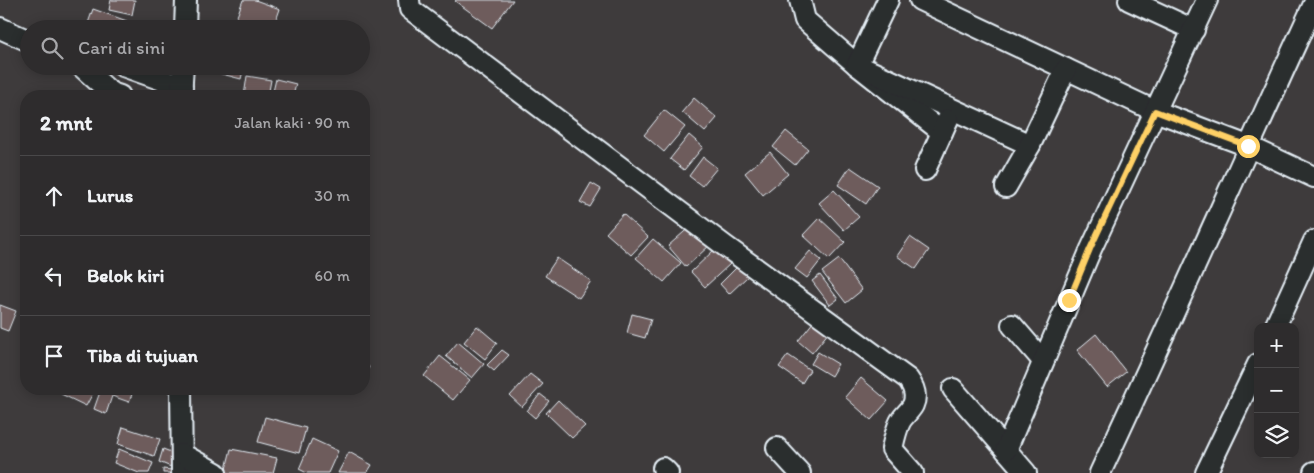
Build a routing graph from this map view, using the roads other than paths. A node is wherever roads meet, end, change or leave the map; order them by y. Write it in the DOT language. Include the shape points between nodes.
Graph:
graph roads {
  1 [pos="186,0"];
  2 [pos="409,0"];
  3 [pos="800,0"];
  4 [pos="888,0"];
  5 [pos="920,0"];
  6 [pos="1129,0"];
  7 [pos="1208,0"];
  8 [pos="1314,4"];
  9 [pos="185,20"];
  10 [pos="0,28"];
  11 [pos="1194,30"];
  12 [pos="20,37"];
  13 [pos="857,65"];
  14 [pos="1066,69"];
  15 [pos="91,75"];
  16 [pos="144,75"];
  17 [pos="182,75"];
  18 [pos="108,90"];
  19 [pos="179,90"];
  20 [pos="181,90"];
  21 [pos="953,109"];
  22 [pos="1155,111"];
  23 [pos="942,132"];
  24 [pos="1030,145"];
  25 [pos="1248,146"];
  26 [pos="924,170"];
  27 [pos="1314,177"];
  28 [pos="1006,187"];
  29 [pos="1314,241"];
  30 [pos="1277,323"];
  31 [pos="1012,324"];
  32 [pos="1043,361"];
  33 [pos="1256,368"];
  34 [pos="953,389"];
  35 [pos="181,395"];
  36 [pos="777,448"];
  37 [pos="1006,450"];
  38 [pos="182,463"];
  39 [pos="216,473"];
  40 [pos="800,473"];
  41 [pos="913,473"];
  42 [pos="1026,473"];
  43 [pos="1100,473"];
  44 [pos="1206,473"];
  1 -- 9 [label="street"];
  2 -- 41 [label="street" via="410,9 908,379 915,393 913,405 900,422 892,449"];
  3 -- 13 [label="street" via="805,20"];
  4 -- 13 [label="street"];
  5 -- 14 [label="street"];
  6 -- 11 [label="street"];
  7 -- 11 [label="street"];
  8 -- 25 [label="street"];
  10 -- 12 [label="street"];
  11 -- 22 [label="street"];
  13 -- 21 [label="street"];
  13 -- 23 [label="street"];
  14 -- 22 [label="street"];
  14 -- 24 [label="street"];
  15 -- 18 [label="street"];
  16 -- 19 [label="street"];
  17 -- 20 [label="street"];
  21 -- 23 [label="street"];
  21 -- 24 [label="street"];
  22 -- 25 [label="street"];
  22 -- 32 [label="street" via="1090,249"];
  23 -- 26 [label="street"];
  24 -- 28 [label="street"];
  25 -- 27 [label="street"];
  25 -- 43 [label="street"];
  29 -- 30 [label="street"];
  31 -- 32 [label="street"];
  32 -- 37 [label="street"];
  33 -- 44 [label="street"];
  34 -- 37 [label="street"];
  35 -- 38 [label="street"];
  36 -- 40 [label="street"];
  37 -- 42 [label="street"];
  38 -- 39 [label="street"];
}
